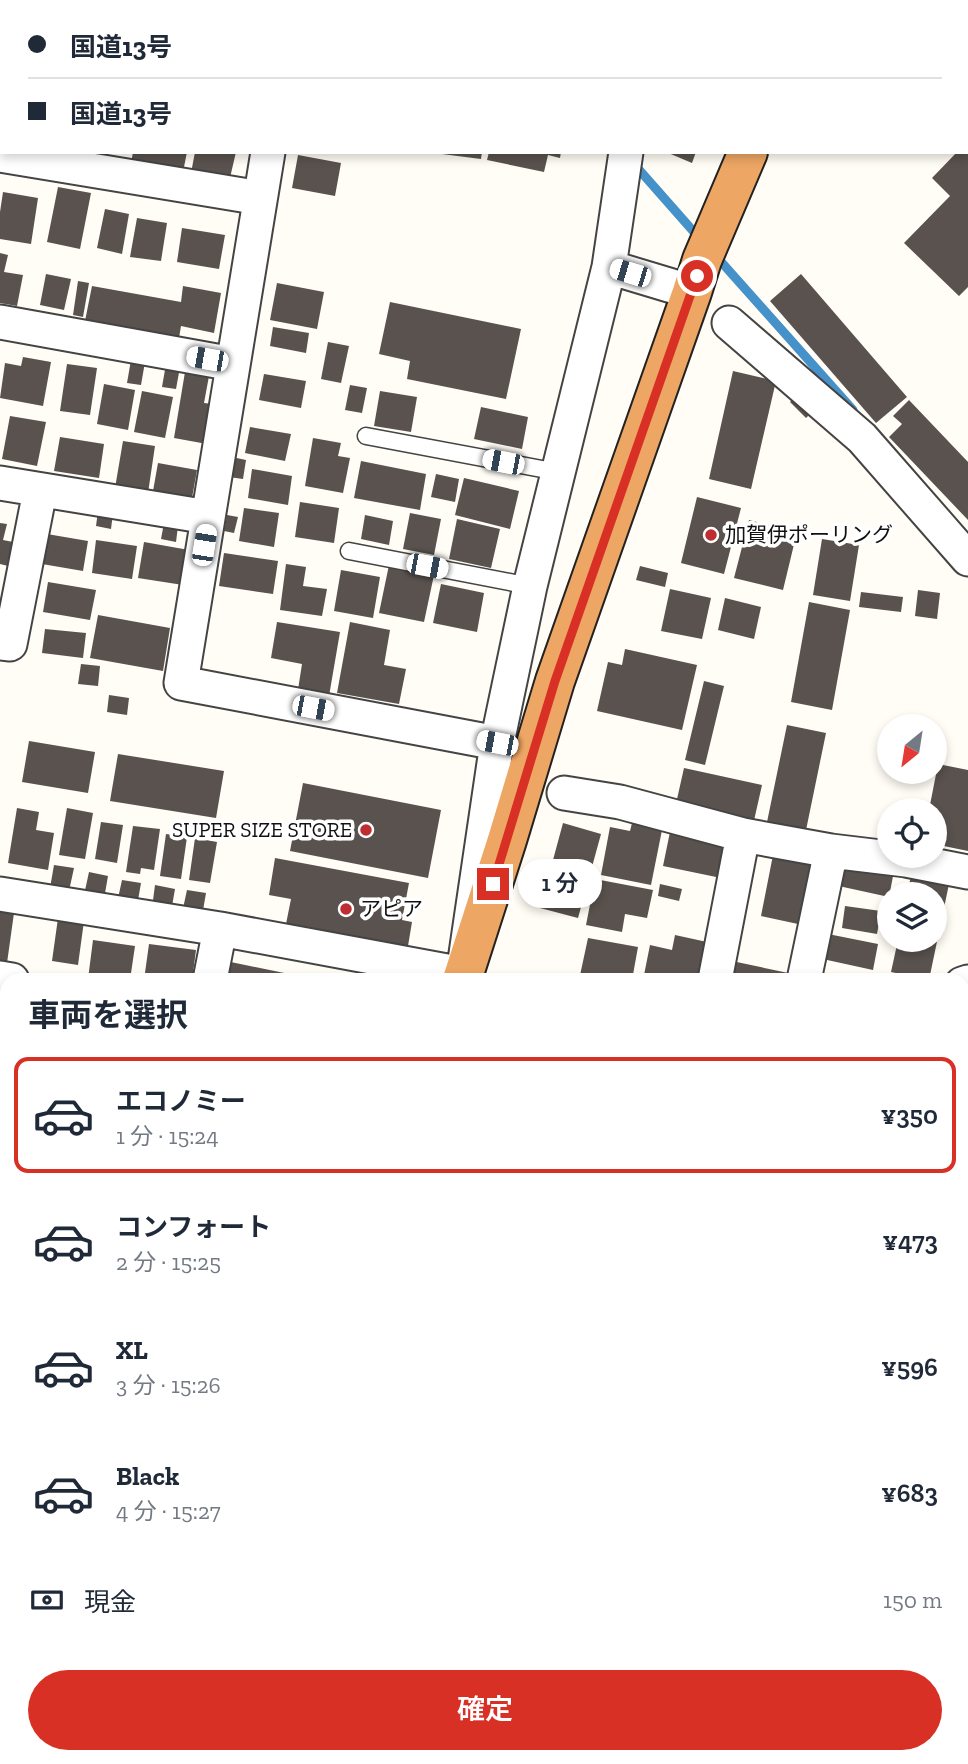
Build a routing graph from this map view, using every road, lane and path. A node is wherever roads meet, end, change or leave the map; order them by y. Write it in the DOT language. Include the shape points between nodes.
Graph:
graph roads {
  1 [pos="268,154"];
  2 [pos="747,154"];
  3 [pos="0,155"];
  4 [pos="617,159"];
  5 [pos="108,162"];
  6 [pos="260,198"];
  7 [pos="703,261"];
  8 [pos="609,267"];
  9 [pos="0,322"];
  10 [pos="729,323"];
  11 [pos="233,364"];
  12 [pos="366,436"];
  13 [pos="558,472"];
  14 [pos="0,483"];
  15 [pos="40,491"];
  16 [pos="208,517"];
  17 [pos="349,551"];
  18 [pos="968,559"];
  19 [pos="530,586"];
  20 [pos="0,643"];
  21 [pos="497,743"];
  22 [pos="564,793"];
  23 [pos="743,835"];
  24 [pos="831,851"];
  25 [pos="968,872"];
  26 [pos="0,894"];
  27 [pos="220,929"];
  28 [pos="211,973"];
  29 [pos="443,973"];
  30 [pos="464,973"];
  31 [pos="464,973"];
  32 [pos="716,973"];
  33 [pos="805,973"];
  1 -- 6 [label="street"];
  2 -- 7 [label="highway"];
  3 -- 5 [label="street"];
  4 -- 8 [label="street"];
  5 -- 6 [label="street"];
  6 -- 11 [label="street"];
  7 -- 8 [label="street"];
  7 -- 30 [label="highway" via="555,681"];
  8 -- 13 [label="street"];
  9 -- 11 [label="street"];
  10 -- 18 [label="street" via="862,438"];
  11 -- 16 [label="street"];
  12 -- 13 [label="lane"];
  13 -- 19 [label="street"];
  14 -- 15 [label="street"];
  15 -- 16 [label="street"];
  15 -- 20 [label="street" via="10,644"];
  16 -- 21 [label="street" via="181,683"];
  17 -- 19 [label="lane"];
  19 -- 21 [label="street"];
  21 -- 31 [label="street"];
  22 -- 23 [label="street" via="620,802"];
  23 -- 24 [label="street"];
  23 -- 32 [label="street"];
  24 -- 25 [label="street"];
  24 -- 33 [label="street"];
  26 -- 27 [label="street"];
  27 -- 28 [label="street"];
  27 -- 29 [label="street"];
}
